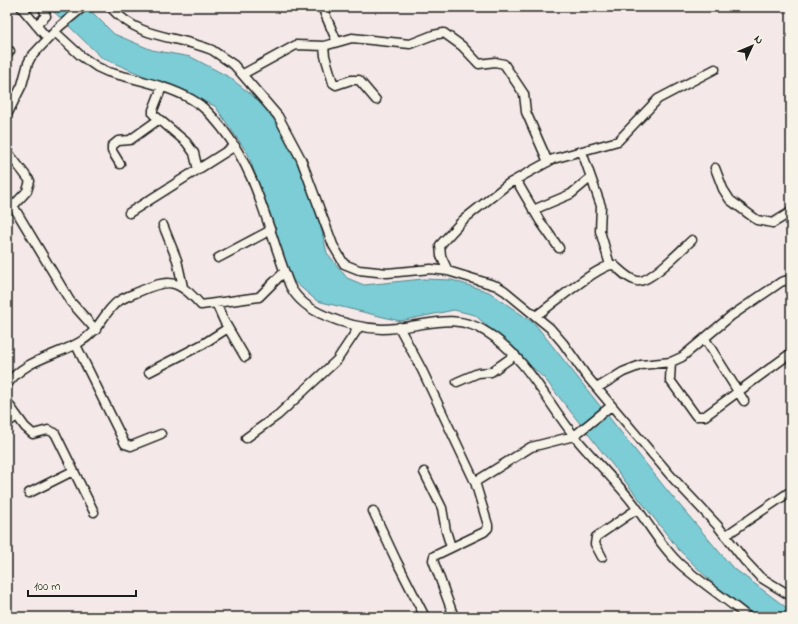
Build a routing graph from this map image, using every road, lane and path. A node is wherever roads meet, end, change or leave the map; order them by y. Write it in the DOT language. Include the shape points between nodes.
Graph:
graph roads {
  1 [pos="21,7"];
  2 [pos="43,7"];
  3 [pos="83,7"];
  4 [pos="110,7"];
  5 [pos="322,7"];
  6 [pos="36,25"];
  7 [pos="57,30"];
  8 [pos="48,39"];
  9 [pos="337,42"];
  10 [pos="324,46"];
  11 [pos="715,69"];
  12 [pos="243,74"];
  13 [pos="162,88"];
  14 [pos="7,94"];
  15 [pos="15,99"];
  16 [pos="376,100"];
  17 [pos="7,115"];
  18 [pos="158,120"];
  19 [pos="235,146"];
  20 [pos="7,151"];
  21 [pos="582,152"];
  22 [pos="548,162"];
  23 [pos="120,164"];
  24 [pos="715,168"];
  25 [pos="198,170"];
  26 [pos="590,178"];
  27 [pos="516,180"];
  28 [pos="533,210"];
  29 [pos="791,212"];
  30 [pos="129,213"];
  31 [pos="163,225"];
  32 [pos="271,230"];
  33 [pos="692,240"];
  34 [pos="559,248"];
  35 [pos="218,258"];
  36 [pos="610,265"];
  37 [pos="448,271"];
  38 [pos="284,272"];
  39 [pos="791,279"];
  40 [pos="183,287"];
  41 [pos="216,302"];
  42 [pos="537,316"];
  43 [pos="359,327"];
  44 [pos="399,327"];
  45 [pos="228,328"];
  46 [pos="96,330"];
  47 [pos="705,339"];
  48 [pos="76,344"];
  49 [pos="791,354"];
  50 [pos="515,355"];
  51 [pos="245,357"];
  52 [pos="671,362"];
  53 [pos="150,372"];
  54 [pos="457,382"];
  55 [pos="7,385"];
  56 [pos="597,388"];
  57 [pos="738,391"];
  58 [pos="744,400"];
  59 [pos="7,402"];
  60 [pos="610,407"];
  61 [pos="17,416"];
  62 [pos="7,423"];
  63 [pos="161,434"];
  64 [pos="576,435"];
  65 [pos="246,438"];
  66 [pos="73,471"];
  67 [pos="424,472"];
  68 [pos="475,482"];
  69 [pos="791,491"];
  70 [pos="28,493"];
  71 [pos="373,510"];
  72 [pos="638,510"];
  73 [pos="94,512"];
  74 [pos="725,536"];
  75 [pos="451,547"];
  76 [pos="602,557"];
  77 [pos="791,596"];
  78 [pos="743,616"];
  79 [pos="426,617"];
  80 [pos="454,617"];
  1 -- 6 [label="street"];
  2 -- 6 [label="street" via="46,16"];
  3 -- 7 [label="street"];
  4 -- 12 [label="street" via="122,19 144,32 212,50"];
  5 -- 9 [label="street"];
  6 -- 8 [label="street"];
  7 -- 8 [label="street"];
  7 -- 13 [label="street" via="97,67"];
  8 -- 15 [label="street" via="28,63"];
  9 -- 10 [label="street"];
  9 -- 22 [label="street" via="352,38 410,44 444,33 462,46 479,64 504,64 524,94 526,112"];
  10 -- 12 [label="street" via="296,45"];
  10 -- 16 [label="street" via="333,83 336,85 359,80"];
  11 -- 21 [label="street" via="658,99 618,141"];
  12 -- 37 [label="street" via="273,109 294,145 333,245 344,264 359,270 387,273 430,269"];
  13 -- 18 [label="street" via="153,110"];
  13 -- 19 [label="street" via="199,104"];
  14 -- 15 [label="street"];
  15 -- 17 [label="street"];
  18 -- 23 [label="street" via="130,140 118,141 112,146 112,151"];
  18 -- 25 [label="street" via="181,136 191,149"];
  19 -- 25 [label="street"];
  19 -- 32 [label="street" via="259,194"];
  20 -- 46 [label="street" via="30,181 27,191 14,205 15,209 70,301"];
  21 -- 22 [label="street"];
  21 -- 26 [label="street"];
  22 -- 27 [label="street"];
  24 -- 29 [label="street" via="730,200 757,220 773,223"];
  25 -- 30 [label="street"];
  26 -- 28 [label="street" via="571,194"];
  26 -- 36 [label="street" via="601,206 600,231"];
  27 -- 28 [label="street"];
  27 -- 37 [label="street" via="487,199 440,245 439,250"];
  28 -- 34 [label="street"];
  31 -- 40 [label="street" via="178,260"];
  32 -- 35 [label="street"];
  32 -- 38 [label="street"];
  33 -- 36 [label="street" via="644,281 632,279 614,265"];
  36 -- 42 [label="street"];
  37 -- 42 [label="street" via="497,286"];
  38 -- 41 [label="street" via="267,292 259,297"];
  38 -- 43 [label="street" via="294,293 307,306 334,320"];
  39 -- 47 [label="street" via="781,282 731,316"];
  40 -- 41 [label="street" via="201,305"];
  40 -- 46 [label="street" via="163,282 123,298 112,306"];
  41 -- 45 [label="street"];
  42 -- 56 [label="street" via="563,343"];
  43 -- 44 [label="street"];
  43 -- 65 [label="street" via="337,360 278,415"];
  44 -- 50 [label="street" via="446,320 468,323 487,332"];
  44 -- 68 [label="street"];
  45 -- 51 [label="street"];
  45 -- 53 [label="street"];
  46 -- 48 [label="street"];
  47 -- 52 [label="street" via="693,350"];
  47 -- 57 [label="street"];
  48 -- 55 [label="street" via="23,369"];
  48 -- 63 [label="street" via="125,444 131,446"];
  49 -- 57 [label="street"];
  50 -- 54 [label="street" via="491,372 478,373"];
  50 -- 64 [label="street"];
  52 -- 56 [label="street" via="641,365 623,372"];
  52 -- 57 [label="street" via="670,380 696,416 705,416"];
  56 -- 60 [label="street"];
  57 -- 58 [label="street"];
  59 -- 61 [label="street"];
  60 -- 64 [label="street"];
  60 -- 74 [label="street" via="718,525"];
  61 -- 62 [label="street"];
  61 -- 66 [label="street" via="33,434 48,430 55,433"];
  64 -- 68 [label="street" via="531,447"];
  64 -- 72 [label="street"];
  66 -- 70 [label="street"];
  66 -- 73 [label="street"];
  67 -- 75 [label="street" via="442,508"];
  68 -- 75 [label="street" via="488,528"];
  69 -- 74 [label="street"];
  71 -- 79 [label="street"];
  72 -- 76 [label="street" via="596,537 595,544"];
  72 -- 78 [label="street" via="682,565"];
  74 -- 77 [label="street" via="760,577"];
  75 -- 80 [label="street" via="436,554 433,560"];
}
